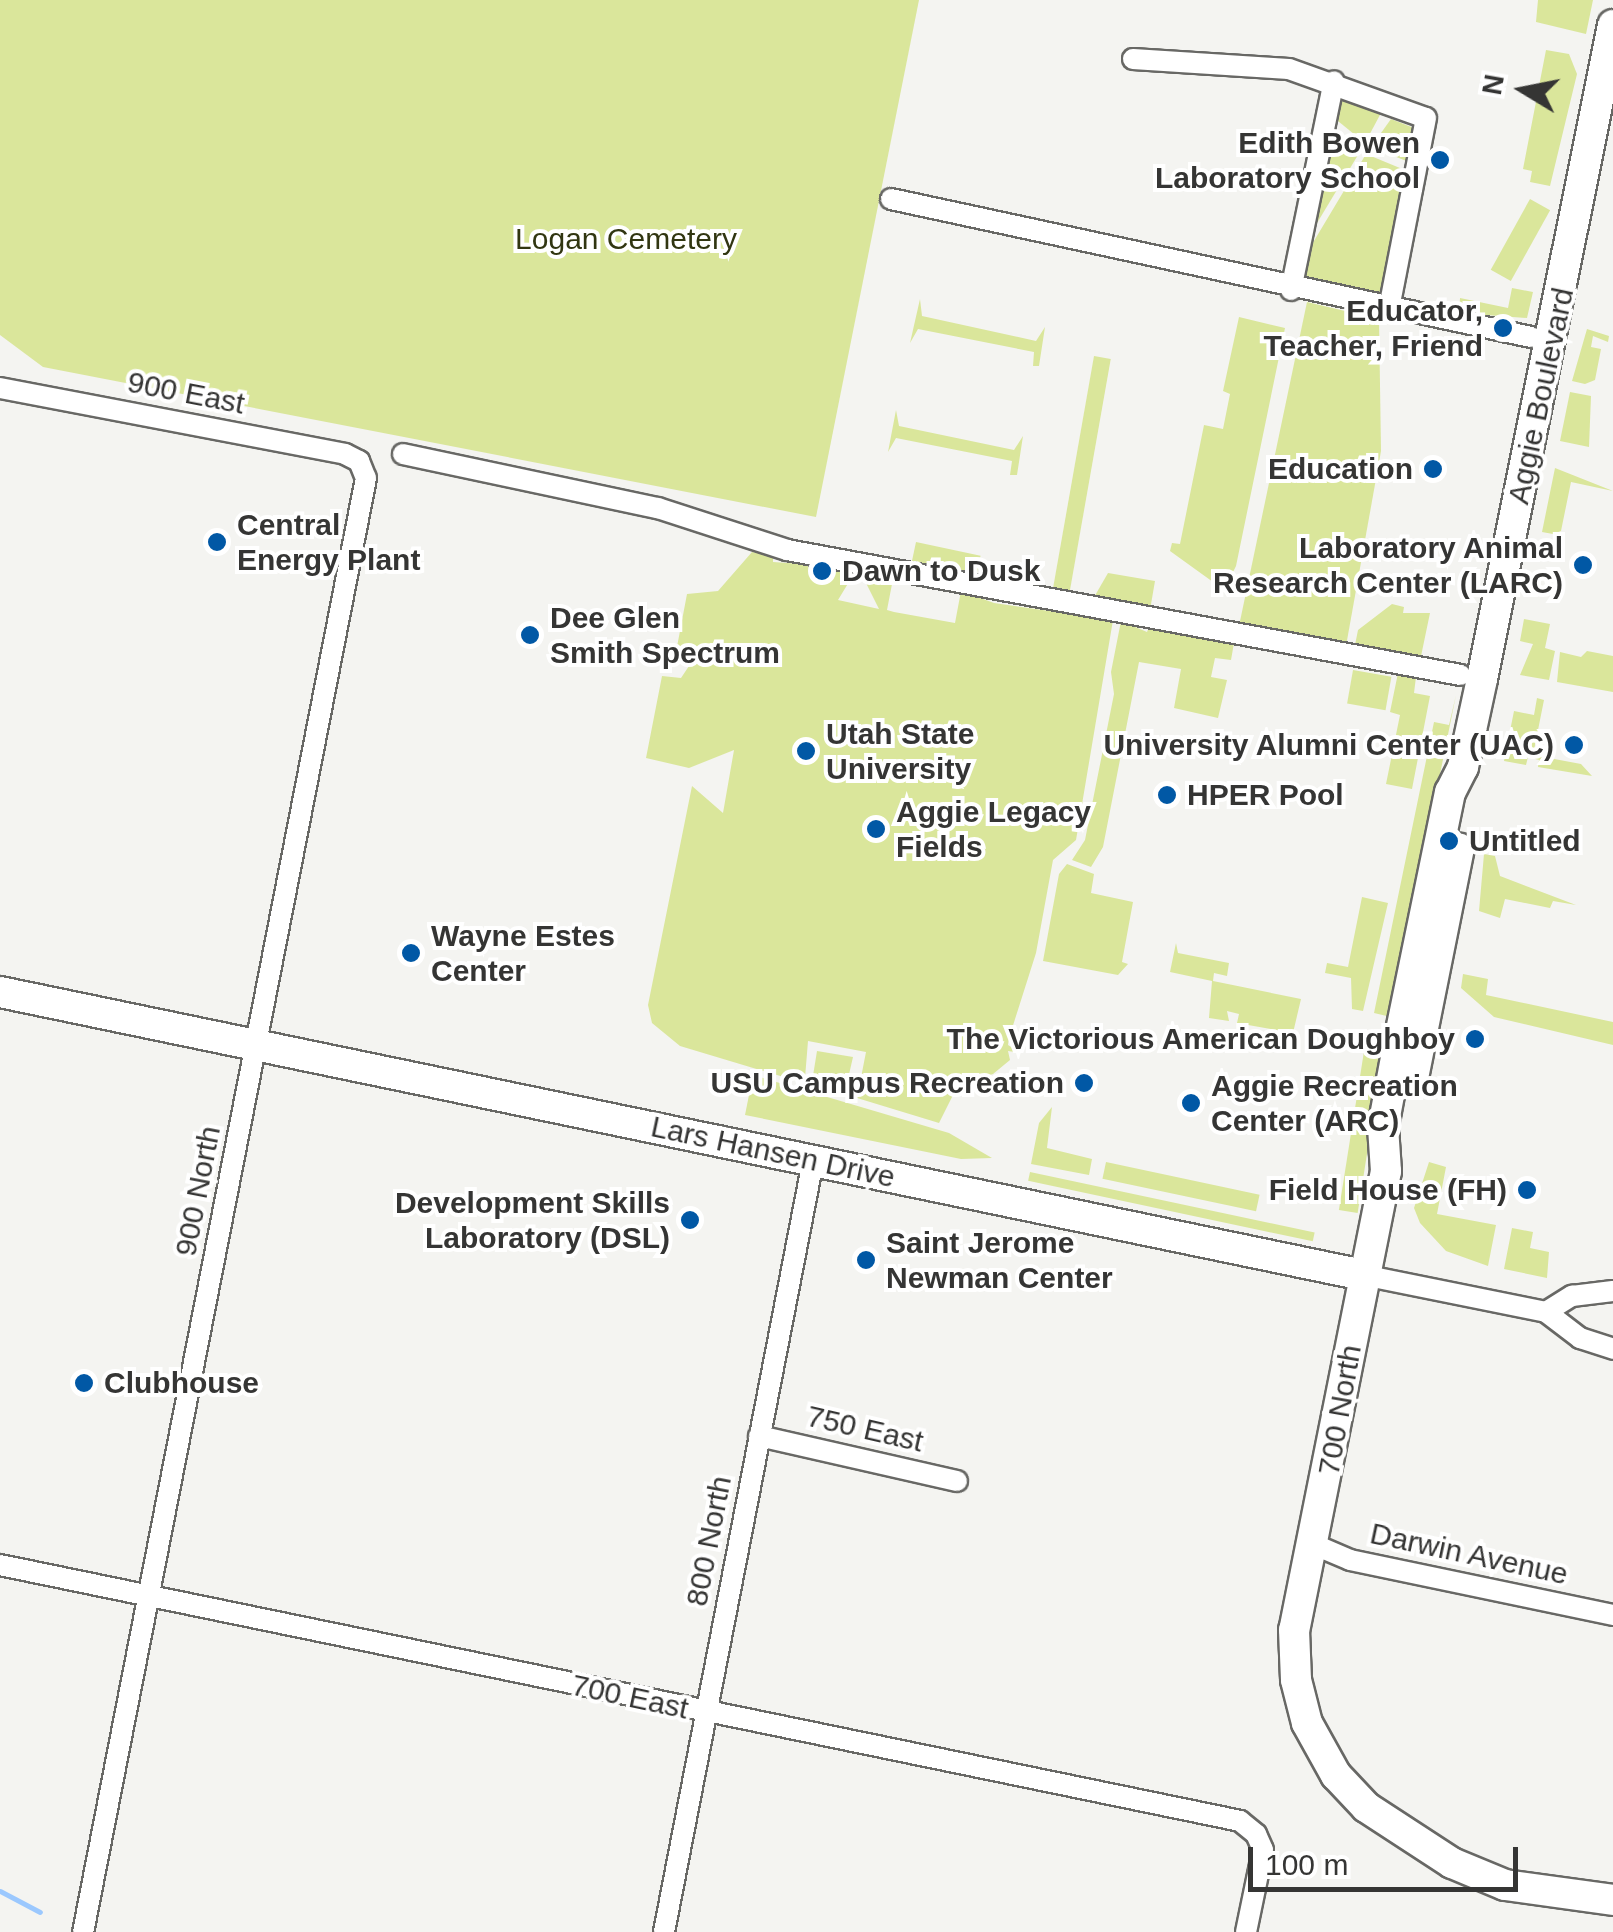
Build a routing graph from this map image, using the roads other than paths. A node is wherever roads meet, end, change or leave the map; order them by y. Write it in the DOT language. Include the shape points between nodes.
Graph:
graph roads {
  1 [pos="1613,25"];
  2 [pos="1134,59"];
  3 [pos="1334,81"];
  4 [pos="891,199"];
  5 [pos="1292,290"];
  6 [pos="1389,308"];
  7 [pos="1532,337"];
  8 [pos="0,388"];
  9 [pos="402,454"];
  10 [pos="359,461"];
  11 [pos="1460,675"];
  12 [pos="0,992"];
  13 [pos="257,1046"];
  14 [pos="812,1160"];
  15 [pos="1364,1274"];
  16 [pos="1613,1291"];
  17 [pos="1546,1312"];
  18 [pos="1611,1347"];
  19 [pos="760,1436"];
  20 [pos="958,1481"];
  21 [pos="1315,1545"];
  22 [pos="0,1566"];
  23 [pos="149,1597"];
  24 [pos="1613,1615"];
  25 [pos="706,1713"];
  26 [pos="1613,1900"];
  27 [pos="83,1932"];
  28 [pos="664,1932"];
  29 [pos="1246,1932"];
  1 -- 15 [label="main road, Aggie Boulevard" via="1463,767 1450,792 1401,1032 1383,1126 1386,1171"];
  2 -- 3 [label="street" via="1288,69"];
  3 -- 5 [label="street"];
  3 -- 6 [label="street" via="1426,118"];
  4 -- 5 [label="street"];
  5 -- 6 [label="street"];
  6 -- 7 [label="street"];
  8 -- 10 [label="street, 900 East"];
  9 -- 11 [label="street" via="658,508 787,550"];
  10 -- 13 [label="street, 900 North" via="366,478"];
  12 -- 13 [label="main road, Lars Hansen Drive"];
  13 -- 14 [label="main road, Lars Hansen Drive"];
  13 -- 23 [label="street, 900 North"];
  14 -- 15 [label="main road, Lars Hansen Drive"];
  14 -- 19 [label="street, 800 North"];
  15 -- 17 [label="street, Lars Hansen Drive"];
  15 -- 21 [label="main road, 700 North"];
  16 -- 17 [label="street" via="1572,1296"];
  17 -- 18 [label="street, Lars Hansen Drive" via="1580,1338"];
  19 -- 20 [label="street, 750 East"];
  19 -- 25 [label="street, 800 North"];
  21 -- 24 [label="street, Darwin Avenue" via="1350,1560"];
  21 -- 26 [label="main road, 700 North" via="1314,1680 1344,1770 1419,1823 1559,1890"];
  22 -- 23 [label="street, 700 East"];
  23 -- 25 [label="street, 700 East"];
  23 -- 27 [label="street, 900 North"];
  25 -- 28 [label="street, 800 North"];
  25 -- 29 [label="street, 700 East" via="1240,1821 1262,1850"];
}
